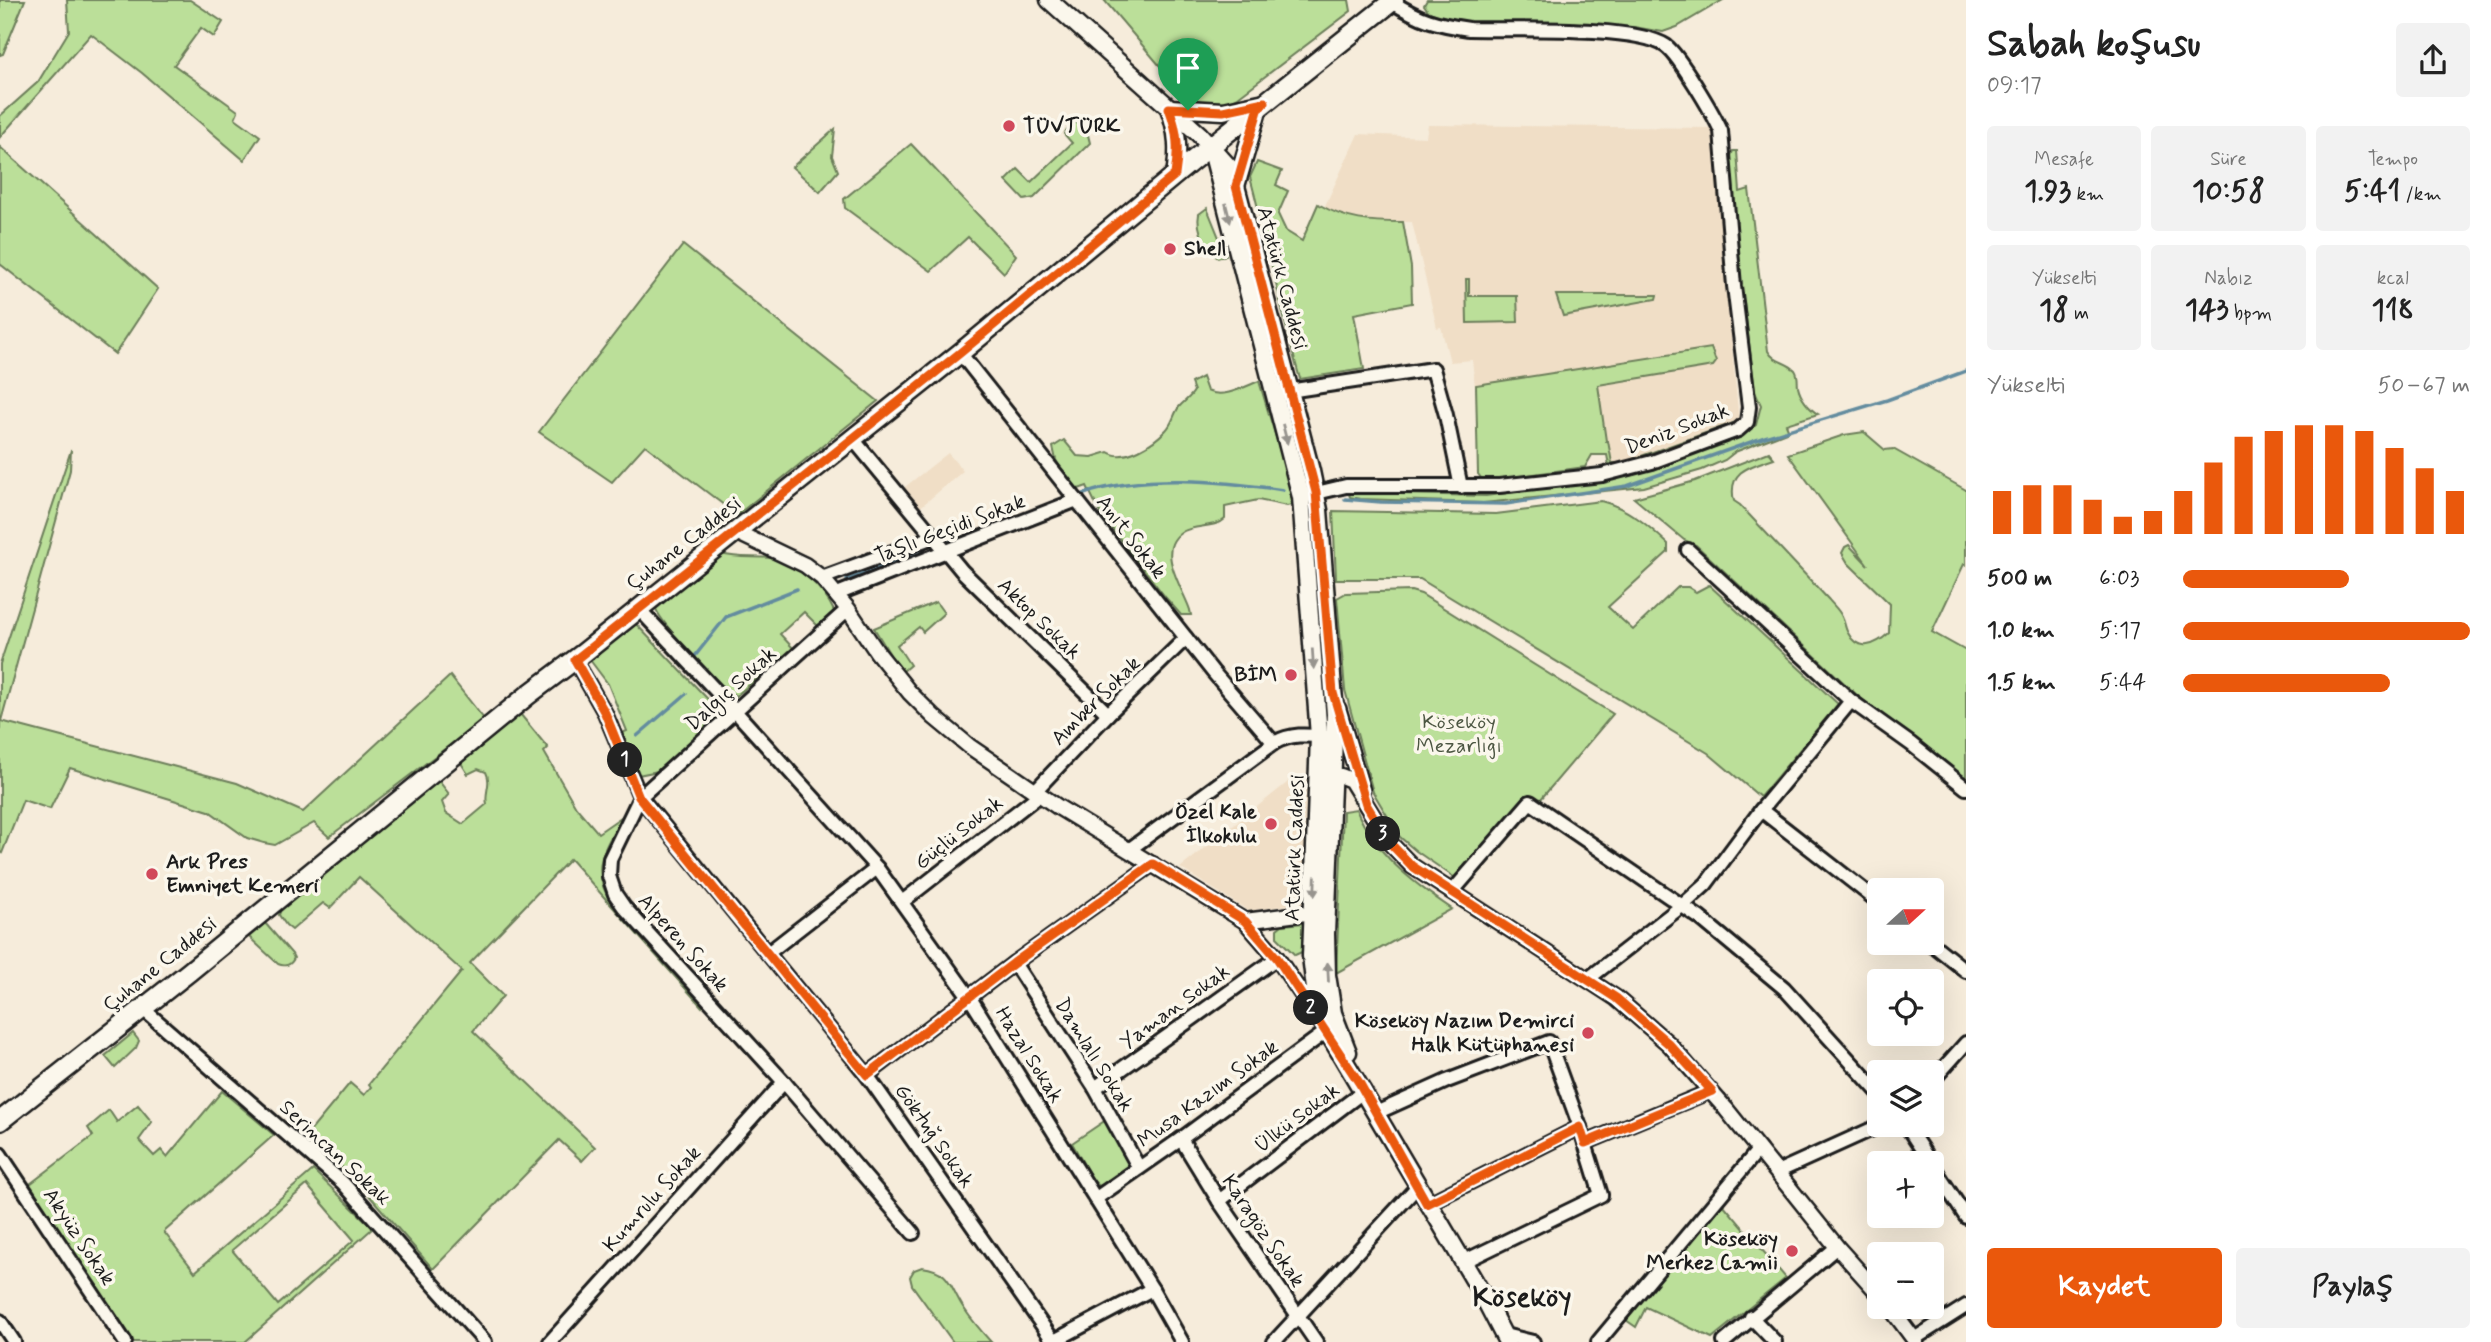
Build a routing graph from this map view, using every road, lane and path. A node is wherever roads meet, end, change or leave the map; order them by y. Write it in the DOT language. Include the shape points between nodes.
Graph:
graph roads {
  1 [pos="1049,0"];
  2 [pos="1393,1"];
  3 [pos="1262,105"];
  4 [pos="1169,108"];
  5 [pos="1210,147"];
  6 [pos="1175,175"];
  7 [pos="1236,186"];
  8 [pos="960,353"];
  9 [pos="1282,392"];
  10 [pos="853,439"];
  11 [pos="1461,487"];
  12 [pos="1309,495"];
  13 [pos="1077,500"];
  14 [pos="736,532"];
  15 [pos="933,537"];
  16 [pos="1688,550"];
  17 [pos="945,551"];
  18 [pos="822,579"];
  19 [pos="837,594"];
  20 [pos="639,609"];
  21 [pos="848,609"];
  22 [pos="1186,638"];
  23 [pos="575,660"];
  24 [pos="1333,693"];
  25 [pos="1851,701"];
  26 [pos="735,711"];
  27 [pos="1108,713"];
  28 [pos="1327,737"];
  29 [pos="1274,743"];
  30 [pos="1326,775"];
  31 [pos="1966,788"];
  32 [pos="1037,793"];
  33 [pos="639,797"];
  34 [pos="1366,804"];
  35 [pos="1760,810"];
  36 [pos="1130,849"];
  37 [pos="1153,864"];
  38 [pos="877,868"];
  39 [pos="1452,892"];
  40 [pos="1867,893"];
  41 [pos="902,902"];
  42 [pos="1683,905"];
  43 [pos="1314,912"];
  44 [pos="1245,921"];
  45 [pos="768,953"];
  46 [pos="1944,953"];
  47 [pos="1277,958"];
  48 [pos="1014,963"];
  49 [pos="1966,971"];
  50 [pos="1588,979"];
  51 [pos="970,998"];
  52 [pos="142,1008"];
  53 [pos="1327,1031"];
  54 [pos="1344,1040"];
  55 [pos="1966,1043"];
  56 [pos="1944,1068"];
  57 [pos="867,1075"];
  58 [pos="1867,1080"];
  59 [pos="784,1082"];
  60 [pos="1095,1088"];
  61 [pos="1362,1088"];
  62 [pos="1712,1091"];
  63 [pos="1376,1113"];
  64 [pos="0,1121"];
  65 [pos="1580,1127"];
  66 [pos="1867,1131"];
  67 [pos="1914,1137"];
  68 [pos="1181,1139"];
  69 [pos="1585,1143"];
  70 [pos="1759,1149"];
  71 [pos="0,1154"];
  72 [pos="1139,1168"];
  73 [pos="1777,1172"];
  74 [pos="1417,1187"];
  75 [pos="1095,1199"];
  76 [pos="1219,1201"];
  77 [pos="1427,1204"];
  78 [pos="1966,1217"];
  79 [pos="913,1233"];
  80 [pos="1837,1247"];
  81 [pos="1462,1262"];
  82 [pos="1867,1280"];
  83 [pos="1152,1289"];
  84 [pos="1966,1306"];
  85 [pos="1751,1317"];
  86 [pos="1297,1318"];
  87 [pos="1898,1319"];
  88 [pos="0,1321"];
  89 [pos="1506,1338"];
  90 [pos="1912,1340"];
  91 [pos="15,1342"];
  92 [pos="125,1342"];
  93 [pos="485,1342"];
  94 [pos="550,1342"];
  95 [pos="1054,1342"];
  96 [pos="1182,1342"];
  97 [pos="1274,1342"];
  98 [pos="1316,1342"];
  99 [pos="1533,1342"];
  100 [pos="1598,1342"];
  101 [pos="1724,1342"];
  102 [pos="1774,1342"];
  1 -- 4 [label="main road"];
  2 -- 3 [label="main road, Çuhane Caddesi"];
  2 -- 11 [label="street, Deniz Sokak" via="1417,18 1445,26 1622,33 1657,41 1669,48 1721,131 1747,422 1738,430 1628,470 1537,484"];
  3 -- 4 [label="main road" via="1223,111"];
  3 -- 5 [label="main road, Çuhane Caddesi"];
  3 -- 7 [label="main road"];
  4 -- 5 [label="main road"];
  4 -- 6 [label="main road" via="1179,148"];
  5 -- 6 [label="main road, Çuhane Caddesi"];
  5 -- 7 [label="main road, Atatürk Caddesi" via="1230,168"];
  5 -- 9 [label="main road, Atatürk Caddesi, one-way"];
  6 -- 8 [label="main road, Çuhane Caddesi"];
  7 -- 9 [label="main road, Atatürk Caddesi"];
  8 -- 10 [label="main road, Çuhane Caddesi"];
  8 -- 13 [label="street, Anıt Sokak"];
  9 -- 11 [label="street" via="1433,369"];
  9 -- 12 [label="main road, Atatürk Caddesi"];
  10 -- 14 [label="main road, Çuhane Caddesi"];
  10 -- 15 [label="street, Aktop Sokak"];
  11 -- 12 [label="street, Deniz Sokak" via="1346,486"];
  12 -- 24 [label="main road, Atatürk Caddesi"];
  12 -- 28 [label="main road, Atatürk Caddesi, one-way"];
  13 -- 17 [label="street, Taşlı Geçidi Sokak"];
  13 -- 22 [label="street, Anıt Sokak"];
  14 -- 18 [label="street" via="805,565"];
  14 -- 20 [label="main road, Çuhane Caddesi"];
  15 -- 17 [label="street, Aktop Sokak"];
  15 -- 18 [label="street"];
  16 -- 25 [label="street"];
  17 -- 19 [label="street, Taşlı Geçidi Sokak"];
  17 -- 27 [label="street, Aktop Sokak"];
  18 -- 19 [label="street"];
  19 -- 21 [label="street"];
  20 -- 23 [label="main road, Çuhane Caddesi"];
  20 -- 26 [label="street, Hazal Sokak"];
  21 -- 26 [label="street, Dalgıç Sokak"];
  21 -- 32 [label="street" via="919,703 969,746"];
  22 -- 27 [label="street, Amber Sokak"];
  22 -- 29 [label="street, Anıt Sokak"];
  23 -- 33 [label="street" via="605,713"];
  23 -- 52 [label="main road, Çuhane Caddesi"];
  24 -- 28 [label="main road, Atatürk Caddesi"];
  24 -- 34 [label="street"];
  25 -- 31 [label="street"];
  25 -- 35 [label="street"];
  26 -- 33 [label="street, Dalgıç Sokak"];
  26 -- 38 [label="street, Hazal Sokak"];
  27 -- 32 [label="street, Amber Sokak"];
  28 -- 29 [label="street" via="1292,735"];
  28 -- 30 [label="main road, Atatürk Caddesi"];
  29 -- 36 [label="street"];
  30 -- 34 [label="street" via="1351,780"];
  30 -- 43 [label="main road, Atatürk Caddesi, one-way"];
  54 -- 30 [label="main road, Atatürk Caddesi, one-way" via="1327,975"];
  32 -- 36 [label="street"];
  32 -- 41 [label="street, Güçlü Sokak"];
  33 -- 45 [label="street, Göktuğ Sokak"];
  33 -- 59 [label="street, Alperen Sokak" via="611,859 609,876 615,894"];
  34 -- 39 [label="street" via="1400,855"];
  35 -- 40 [label="street"];
  35 -- 42 [label="street" via="1706,884"];
  36 -- 37 [label="street"];
  37 -- 44 [label="street"];
  37 -- 48 [label="street"];
  38 -- 41 [label="street, Hazal Sokak"];
  38 -- 45 [label="street"];
  39 -- 42 [label="street" via="1530,802"];
  39 -- 50 [label="street"];
  41 -- 51 [label="street, Hazal Sokak"];
  42 -- 50 [label="street"];
  42 -- 58 [label="street" via="1784,988"];
  43 -- 44 [label="street"];
  43 -- 53 [label="main road, Atatürk Caddesi" via="1313,977"];
  44 -- 47 [label="street"];
  45 -- 57 [label="street, Göktuğ Sokak"];
  46 -- 49 [label="street"];
  47 -- 53 [label="street"];
  47 -- 60 [label="street, Yaman Sokak"];
  48 -- 51 [label="street"];
  48 -- 60 [label="street, Damlalı Sokak"];
  50 -- 62 [label="street" via="1660,1036"];
  51 -- 57 [label="street"];
  51 -- 75 [label="street, Hazal Sokak"];
  52 -- 64 [label="main road, Çuhane Caddesi"];
  52 -- 93 [label="street, Serincan Sokak" via="343,1183"];
  53 -- 54 [label="street"];
  53 -- 61 [label="main road, Atatürk Caddesi"];
  53 -- 68 [label="street, Musa Kazım Sokak"];
  54 -- 61 [label="main road, Atatürk Caddesi"];
  55 -- 56 [label="street"];
  57 -- 95 [label="street, Göktuğ Sokak"];
  59 -- 79 [label="street, Alperen Sokak"];
  59 -- 94 [label="street, Kumrulu Sokak"];
  60 -- 72 [label="street, Damlalı Sokak"];
  61 -- 63 [label="main road, Atatürk Caddesi"];
  61 -- 76 [label="street, Ülkü Sokak"];
  62 -- 69 [label="street"];
  62 -- 70 [label="street"];
  63 -- 65 [label="street" via="1549,1042"];
  63 -- 74 [label="main road, Atatürk Caddesi"];
  65 -- 69 [label="street"];
  65 -- 77 [label="street"];
  66 -- 73 [label="street"];
  67 -- 78 [label="street"];
  68 -- 72 [label="street, Musa Kazım Sokak"];
  68 -- 76 [label="street, Karagöz Sokak"];
  69 -- 81 [label="street" via="1601,1195"];
  70 -- 73 [label="street"];
  70 -- 100 [label="street"];
  71 -- 92 [label="street, Akyüz Sokak"];
  72 -- 75 [label="street, Musa Kazım Sokak"];
  73 -- 80 [label="street"];
  74 -- 77 [label="main road, Atatürk Caddesi"];
  74 -- 86 [label="street"];
  75 -- 83 [label="street, Hazal Sokak"];
  76 -- 86 [label="street, Karagöz Sokak"];
  77 -- 81 [label="main road, Atatürk Caddesi"];
  80 -- 82 [label="street"];
  80 -- 85 [label="street"];
  81 -- 89 [label="main road, Atatürk Caddesi"];
  83 -- 95 [label="street"];
  83 -- 96 [label="street, Hazal Sokak"];
  84 -- 90 [label="street"];
  85 -- 101 [label="street"];
  85 -- 102 [label="street"];
  86 -- 97 [label="street"];
  86 -- 98 [label="street, Karagöz Sokak"];
  87 -- 90 [label="street"];
  88 -- 91 [label="street"];
  89 -- 99 [label="street, Atatürk Caddesi"];
}
